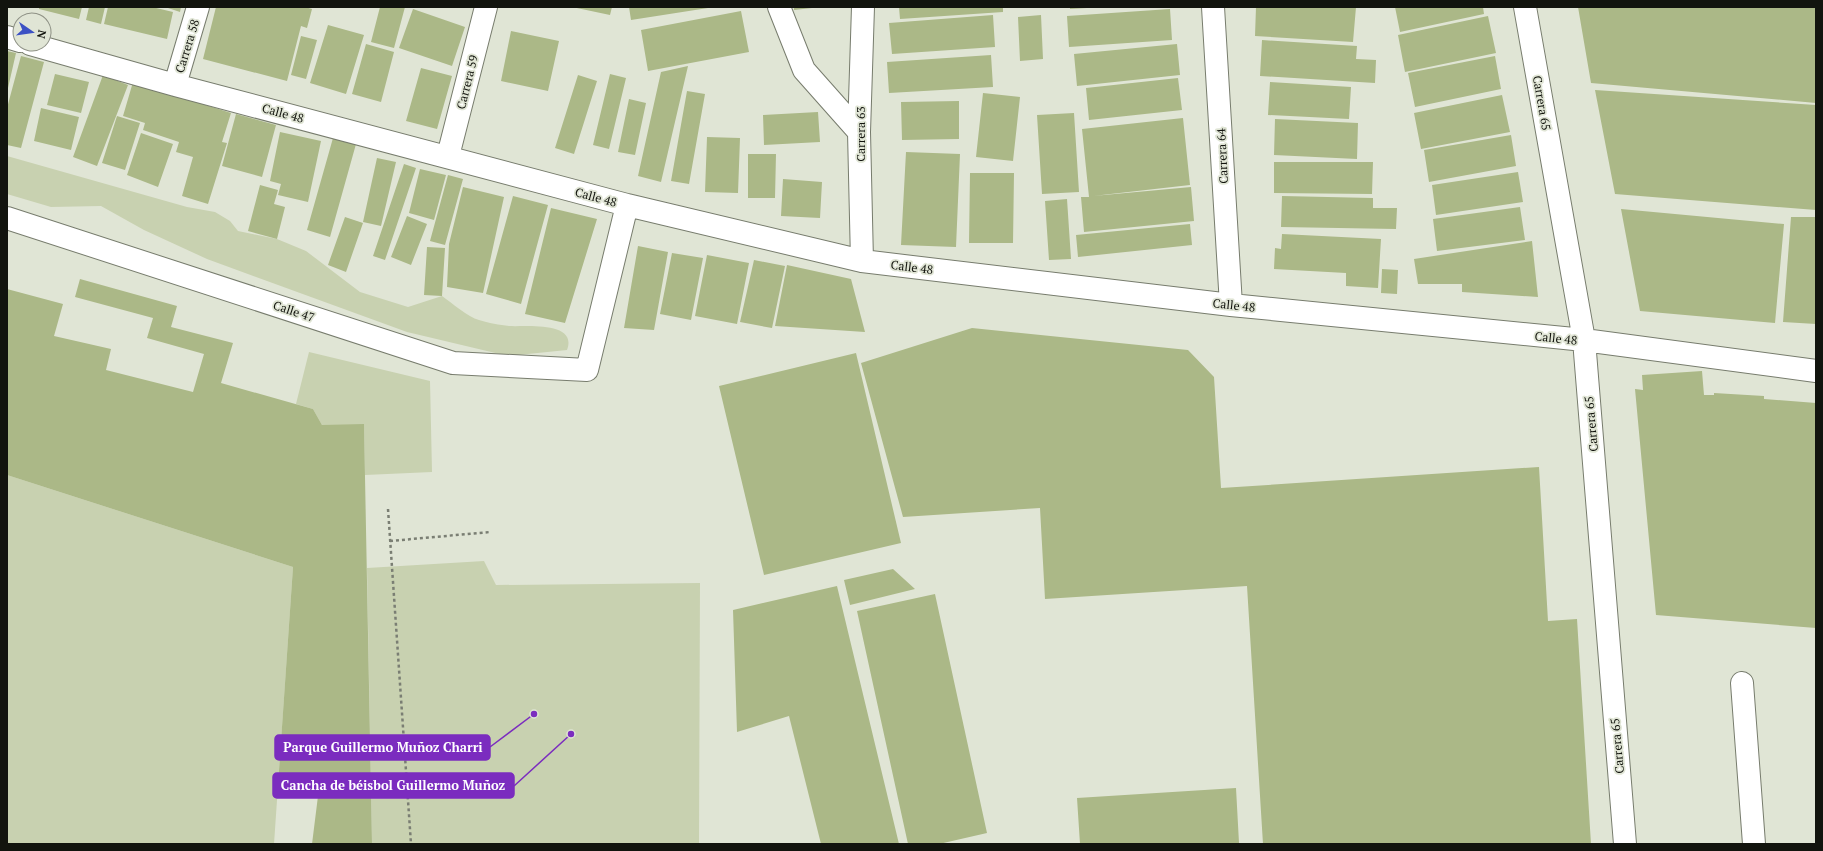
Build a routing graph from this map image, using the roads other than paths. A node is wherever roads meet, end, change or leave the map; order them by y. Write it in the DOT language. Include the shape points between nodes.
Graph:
graph roads {
  1 [pos="198,7"];
  2 [pos="486,7"];
  3 [pos="779,7"];
  4 [pos="863,7"];
  5 [pos="1213,7"];
  6 [pos="1526,7"];
  7 [pos="52,50"];
  8 [pos="175,85"];
  9 [pos="860,132"];
  10 [pos="448,156"];
  11 [pos="627,205"];
  12 [pos="7,218"];
  13 [pos="862,261"];
  14 [pos="1231,305"];
  15 [pos="1584,340"];
  16 [pos="1816,371"];
  17 [pos="1742,683"];
  18 [pos="1625,844"];
  19 [pos="1754,844"];
  1 -- 8 [label="street, Carrera 58"];
  2 -- 10 [label="street, Carrera 59"];
  3 -- 9 [label="street" via="804,70"];
  4 -- 9 [label="street, Carrera 63"];
  5 -- 14 [label="street, Carrera 64"];
  6 -- 15 [label="street, Carrera 65"];
  7 -- 8 [label="street, Calle 48"];
  8 -- 10 [label="street, Calle 48"];
  9 -- 13 [label="street, Carrera 63"];
  10 -- 11 [label="street, Calle 48"];
  11 -- 12 [label="street, Calle 47" via="587,370 453,363"];
  11 -- 13 [label="street, Calle 48"];
  13 -- 14 [label="street, Calle 48"];
  14 -- 15 [label="street, Calle 48"];
  15 -- 16 [label="street, Calle 48"];
  15 -- 18 [label="street, Carrera 65"];
  17 -- 19 [label="street"];
}
